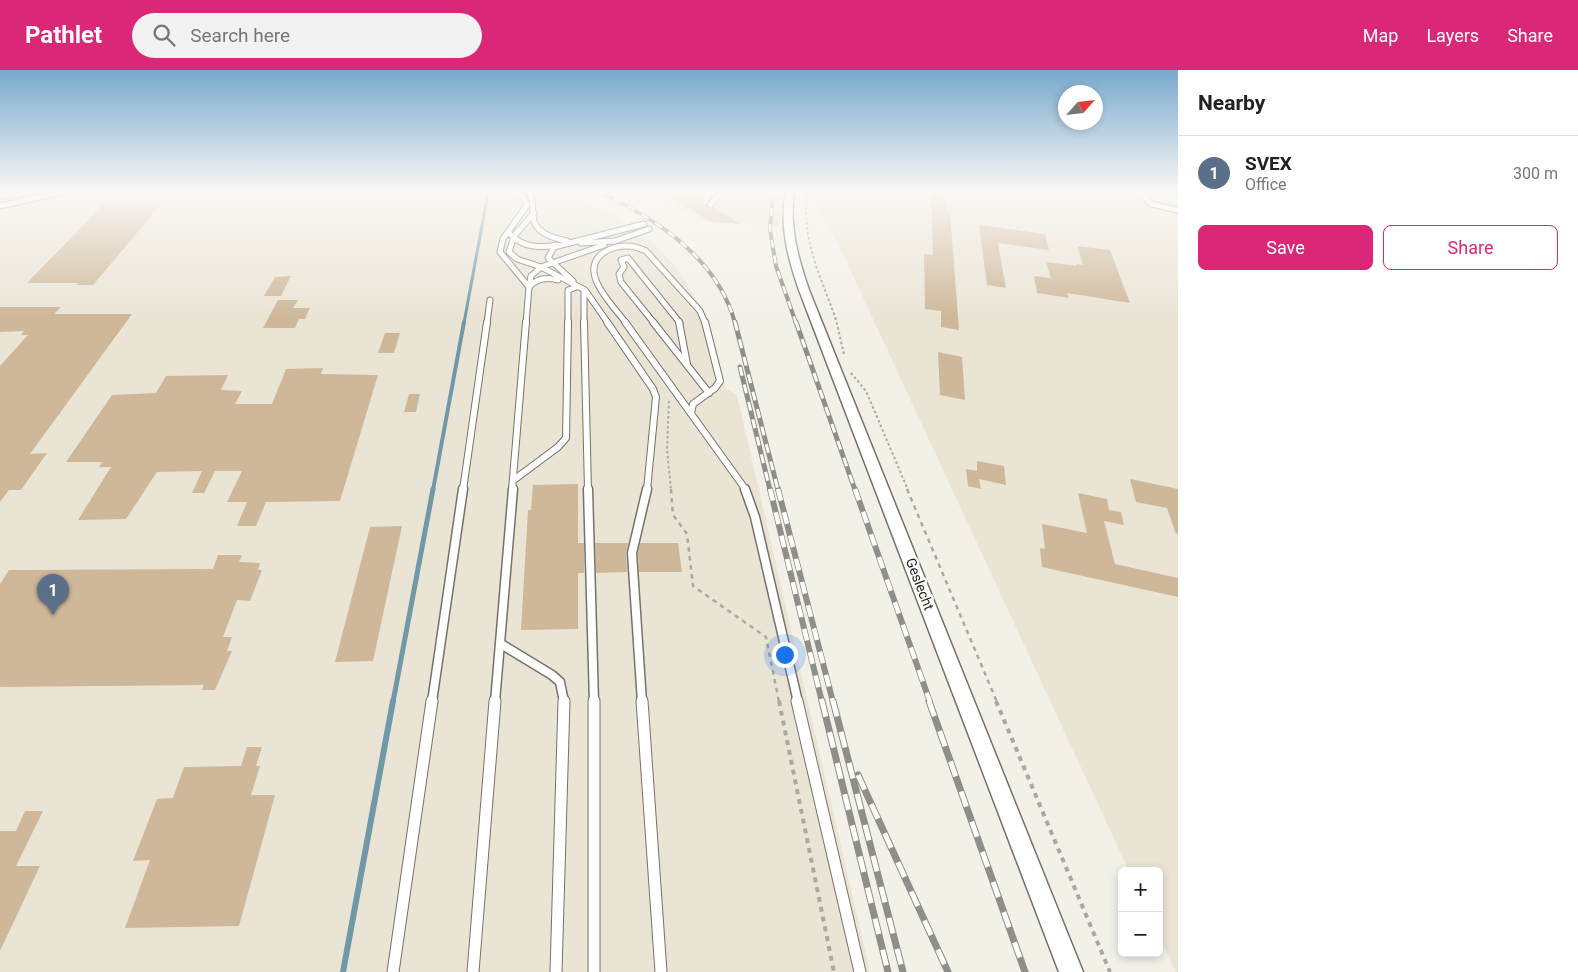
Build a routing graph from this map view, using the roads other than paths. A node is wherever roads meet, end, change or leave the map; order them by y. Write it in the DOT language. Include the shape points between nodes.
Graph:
graph roads {
  1 [pos="511,234"];
  2 [pos="512,234"];
  3 [pos="513,234"];
  4 [pos="549,234"];
  5 [pos="603,234"];
  6 [pos="633,234"];
  7 [pos="789,234"];
  8 [pos="615,241"];
  9 [pos="570,242"];
  10 [pos="558,245"];
  11 [pos="552,262"];
  12 [pos="541,267"];
  13 [pos="529,287"];
  14 [pos="578,287"];
  15 [pos="490,300"];
  16 [pos="687,364"];
  17 [pos="709,393"];
  18 [pos="692,413"];
  19 [pos="514,479"];
  20 [pos="501,644"];
  21 [pos="393,972"];
  22 [pos="474,972"];
  23 [pos="556,972"];
  24 [pos="594,972"];
  25 [pos="661,972"];
  26 [pos="860,972"];
  27 [pos="1070,972"];
  1 -- 13 [label="lane" via="500,244 500,252"];
  2 -- 12 [label="lane" via="509,252 518,260"];
  3 -- 10 [label="lane" via="522,243 534,246"];
  4 -- 9 [label="lane"];
  5 -- 9 [label="lane"];
  6 -- 8 [label="lane"];
  7 -- 27 [label="street, Geslecht" via="804,290"];
  8 -- 9 [label="lane"];
  8 -- 11 [label="lane"];
  9 -- 10 [label="lane"];
  10 -- 11 [label="lane" via="548,255"];
  11 -- 12 [label="lane"];
  11 -- 14 [label="lane"];
  12 -- 13 [label="lane" via="531,276"];
  12 -- 14 [label="lane"];
  13 -- 14 [label="lane" via="533,281 545,278"];
  13 -- 19 [label="lane"];
  14 -- 19 [label="lane" via="568,290 566,438"];
  14 -- 24 [label="lane" via="583,303 595,744"];
  14 -- 25 [label="lane" via="654,389 656,397 647,488 632,553"];
  15 -- 21 [label="lane"];
  16 -- 16 [label="lane" via="681,324 628,258 621,260 624,267 619,274 621,282"];
  16 -- 17 [label="lane"];
  17 -- 18 [label="lane" via="693,404"];
  17 -- 18 [label="lane" via="720,382 700,311 639,246 630,244 603,254 594,263 592,273 596,282"];
  18 -- 26 [label="lane" via="745,488 755,517"];
  19 -- 20 [label="lane"];
  20 -- 22 [label="lane"];
  20 -- 23 [label="lane" via="552,675 560,682 564,696"];
}
